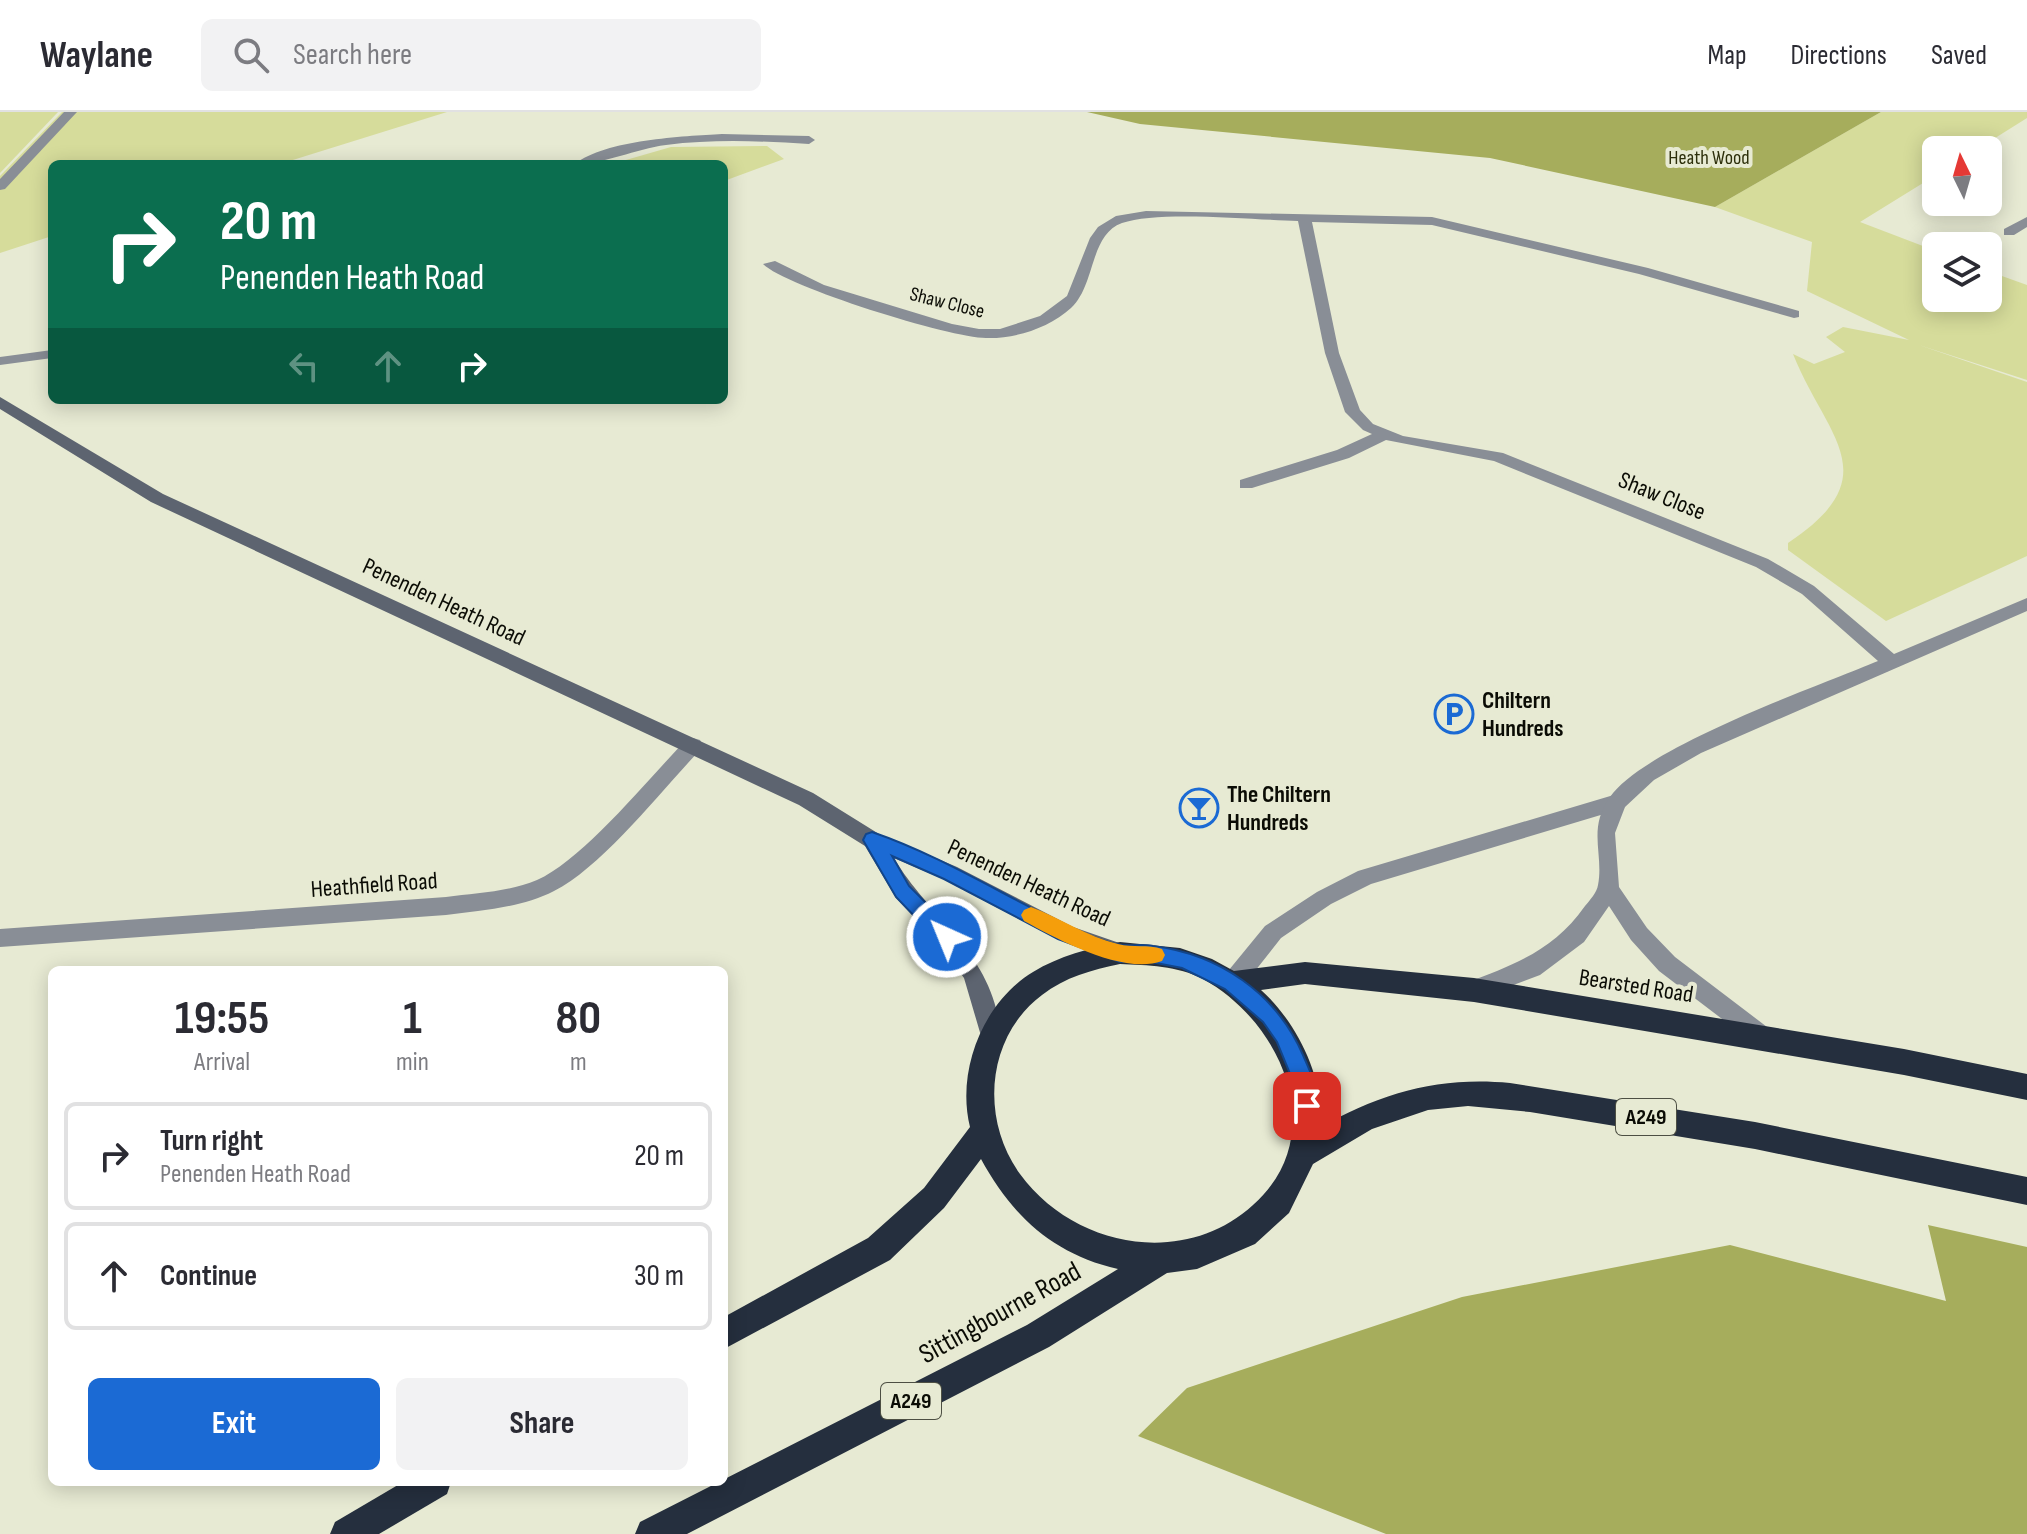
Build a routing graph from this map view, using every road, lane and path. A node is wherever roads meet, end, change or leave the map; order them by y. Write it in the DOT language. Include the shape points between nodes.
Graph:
graph roads {
  1 [pos="71,112"];
  2 [pos="809,140"];
  3 [pos="594,160"];
  4 [pos="0,186"];
  5 [pos="1304,217"];
  6 [pos="2027,221"];
  7 [pos="2009,232"];
  8 [pos="770,264"];
  9 [pos="1794,314"];
  10 [pos="48,355"];
  11 [pos="0,361"];
  12 [pos="0,402"];
  13 [pos="1383,435"];
  14 [pos="1246,484"];
  15 [pos="2027,604"];
  16 [pos="1893,663"];
  17 [pos="693,745"];
  18 [pos="1617,802"];
  19 [pos="872,840"];
  20 [pos="1609,889"];
  21 [pos="0,938"];
  22 [pos="1120,953"];
  23 [pos="1232,983"];
  24 [pos="1474,990"];
  25 [pos="1763,1037"];
  26 [pos="992,1039"];
  27 [pos="2027,1087"];
  28 [pos="983,1133"];
  29 [pos="1302,1155"];
  30 [pos="2027,1191"];
  31 [pos="1164,1258"];
  32 [pos="728,1332"];
  33 [pos="428,1486"];
  34 [pos="347,1534"];
  35 [pos="652,1534"];
  1 -- 4 [label="street"];
  2 -- 3 [label="street" via="696,138"];
  5 -- 8 [label="street, Shaw Close" via="1162,214 1114,222 1095,235 1080,288 1061,309 1035,324 991,334 821,290"];
  5 -- 9 [label="street, Shaw Close" via="1432,221 1643,271"];
  5 -- 13 [label="street, Shaw Close" via="1347,400 1359,419"];
  6 -- 7 [label="street"];
  10 -- 11 [label="street"];
  12 -- 17 [label="street, Penenden Heath Road" via="157,498"];
  13 -- 14 [label="street" via="1343,454"];
  13 -- 16 [label="street, Shaw Close" via="1497,457 1762,563 1808,590"];
  15 -- 16 [label="street"];
  16 -- 18 [label="street" via="1694,748 1647,775"];
  17 -- 19 [label="street, Penenden Heath Road" via="806,799"];
  17 -- 21 [label="street, Heathfield Road" via="575,868 512,897"];
  18 -- 20 [label="street" via="1605,833"];
  18 -- 23 [label="street" via="1365,877 1273,932"];
  19 -- 22 [label="street, Penenden Heath Road" via="950,873 1065,933"];
  19 -- 26 [label="street, Penenden Heath Road" via="903,892 973,973"];
  20 -- 24 [label="street" via="1576,936 1532,968"];
  20 -- 25 [label="street" via="1667,964"];
  22 -- 23 [label="highway" via="1182,960"];
  22 -- 26 [label="highway" via="1043,979 1022,995"];
  23 -- 24 [label="highway, Bearsted Road" via="1305,973"];
  23 -- 29 [label="highway" via="1270,1016 1296,1058 1307,1106"];
  24 -- 25 [label="highway, Bearsted Road"];
  25 -- 27 [label="highway, Bearsted Road"];
  26 -- 28 [label="highway" via="982,1069"];
  28 -- 31 [label="highway" via="1012,1190 1035,1215 1096,1249"];
  28 -- 32 [label="highway" via="934,1198 879,1249"];
  29 -- 30 [label="highway, A249" via="1345,1127 1406,1103 1497,1094 1799,1144"];
  29 -- 31 [label="highway" via="1274,1206 1252,1226 1196,1254"];
  31 -- 35 [label="highway, Sittingbourne Road / A249" via="1038,1336"];
  33 -- 34 [label="highway"];
}
